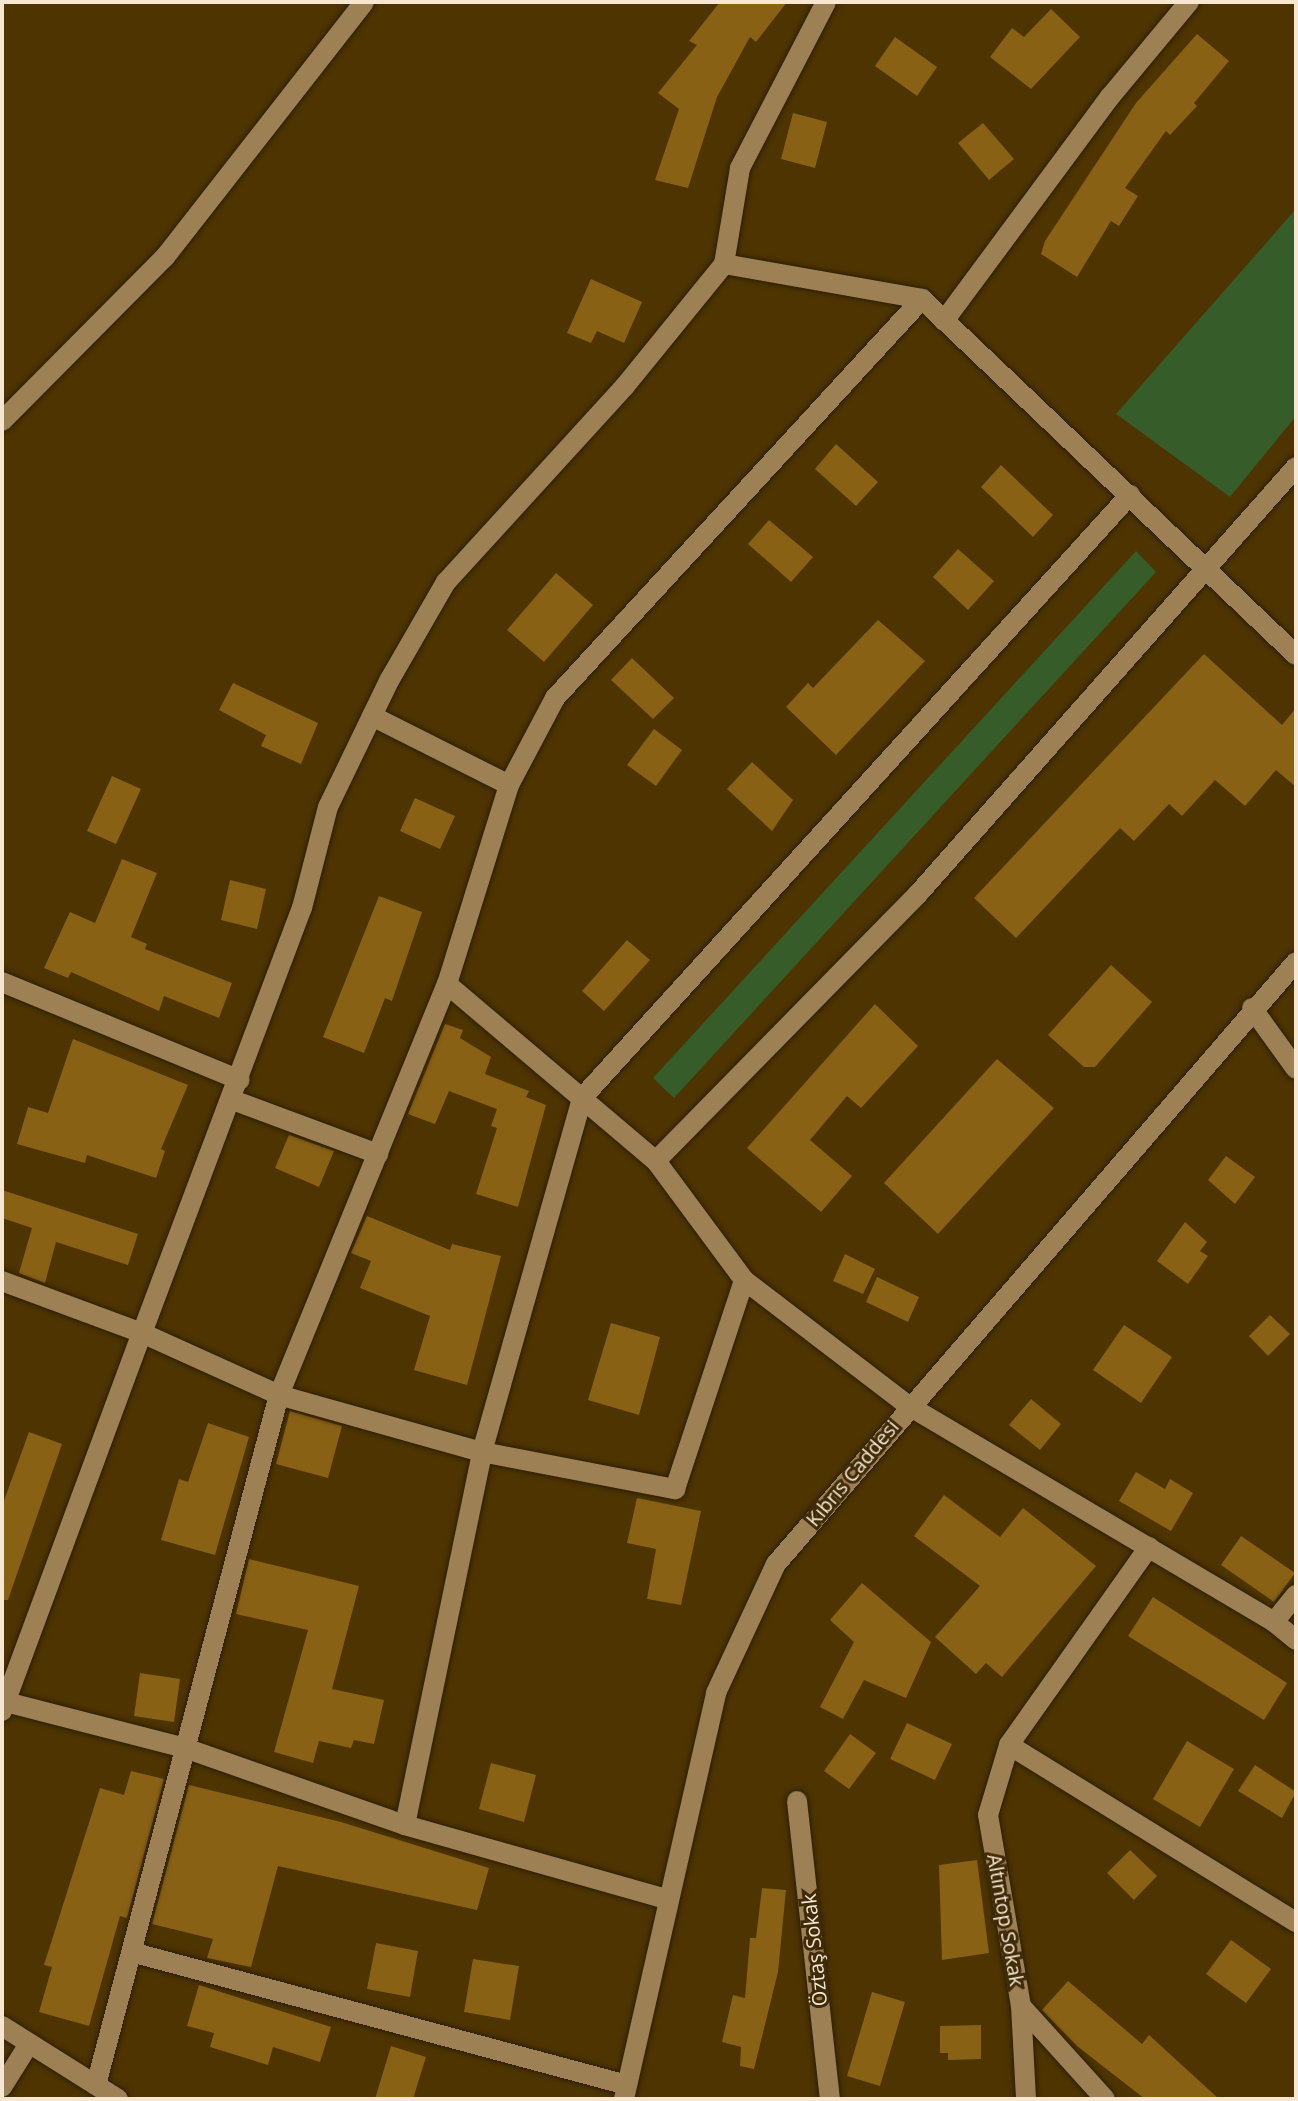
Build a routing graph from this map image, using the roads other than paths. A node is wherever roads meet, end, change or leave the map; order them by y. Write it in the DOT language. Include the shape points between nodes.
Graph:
graph roads {
  1 [pos="364,2"];
  2 [pos="826,2"];
  3 [pos="1189,2"];
  4 [pos="724,264"];
  5 [pos="922,299"];
  6 [pos="944,321"];
  7 [pos="2,421"];
  8 [pos="1296,467"];
  9 [pos="1130,495"];
  10 [pos="1207,571"];
  11 [pos="1296,655"];
  12 [pos="372,716"];
  13 [pos="509,785"];
  14 [pos="1296,962"];
  15 [pos="2,982"];
  16 [pos="447,984"];
  17 [pos="1252,1008"];
  18 [pos="1296,1069"];
  19 [pos="240,1080"];
  20 [pos="582,1098"];
  21 [pos="233,1100"];
  22 [pos="378,1154"];
  23 [pos="656,1161"];
  24 [pos="744,1280"];
  25 [pos="2,1281"];
  26 [pos="142,1333"];
  27 [pos="279,1395"];
  28 [pos="909,1406"];
  29 [pos="482,1452"];
  30 [pos="1149,1547"];
  31 [pos="1296,1595"];
  32 [pos="1274,1622"];
  33 [pos="1296,1640"];
  34 [pos="4,1705"];
  35 [pos="1009,1745"];
  36 [pos="185,1748"];
  37 [pos="797,1801"];
  38 [pos="405,1825"];
  39 [pos="667,1899"];
  40 [pos="1296,1922"];
  41 [pos="135,1953"];
  42 [pos="1021,2006"];
  43 [pos="2,2026"];
  44 [pos="29,2044"];
  45 [pos="96,2085"];
  46 [pos="2,2087"];
  47 [pos="625,2092"];
  48 [pos="118,2099"];
  49 [pos="830,2099"];
  50 [pos="1026,2099"];
  51 [pos="1105,2099"];
  1 -- 7 [label="street" via="165,257"];
  2 -- 4 [label="street" via="740,168"];
  3 -- 6 [label="street" via="1110,97"];
  4 -- 5 [label="street"];
  4 -- 12 [label="street" via="625,386 446,582"];
  5 -- 6 [label="street"];
  5 -- 13 [label="street" via="555,698"];
  6 -- 9 [label="street"];
  8 -- 10 [label="street"];
  9 -- 10 [label="street"];
  9 -- 20 [label="street"];
  10 -- 11 [label="street"];
  10 -- 23 [label="street" via="918,894"];
  12 -- 13 [label="street"];
  12 -- 19 [label="street" via="328,807 302,908"];
  13 -- 16 [label="street"];
  14 -- 17 [label="street, Kıbrıs Caddesi"];
  15 -- 19 [label="street"];
  16 -- 20 [label="street"];
  16 -- 22 [label="street"];
  17 -- 18 [label="street"];
  17 -- 28 [label="street, Kıbrıs Caddesi"];
  19 -- 21 [label="street"];
  20 -- 23 [label="street"];
  20 -- 29 [label="street"];
  21 -- 22 [label="street"];
  21 -- 26 [label="street"];
  22 -- 27 [label="street"];
  23 -- 24 [label="street"];
  24 -- 28 [label="street"];
  24 -- 29 [label="street" via="675,1489"];
  25 -- 26 [label="street"];
  26 -- 27 [label="street"];
  26 -- 34 [label="street"];
  27 -- 29 [label="street"];
  27 -- 36 [label="street"];
  28 -- 30 [label="street"];
  28 -- 39 [label="street, Kıbrıs Caddesi" via="776,1564 716,1693"];
  29 -- 38 [label="street"];
  30 -- 32 [label="street"];
  30 -- 35 [label="street, Altıntop Sokak"];
  31 -- 32 [label="street"];
  32 -- 33 [label="street"];
  34 -- 36 [label="street"];
  35 -- 40 [label="street"];
  35 -- 42 [label="street, Altıntop Sokak" via="988,1815"];
  36 -- 38 [label="street"];
  36 -- 41 [label="street"];
  37 -- 49 [label="street, Öztaş Sokak"];
  38 -- 39 [label="street"];
  39 -- 47 [label="street, Kıbrıs Caddesi"];
  41 -- 45 [label="street"];
  41 -- 47 [label="street"];
  42 -- 50 [label="street, Altıntop Sokak"];
  42 -- 51 [label="street"];
  43 -- 44 [label="street"];
  44 -- 45 [label="street"];
  44 -- 46 [label="street"];
  45 -- 48 [label="street"];
}
